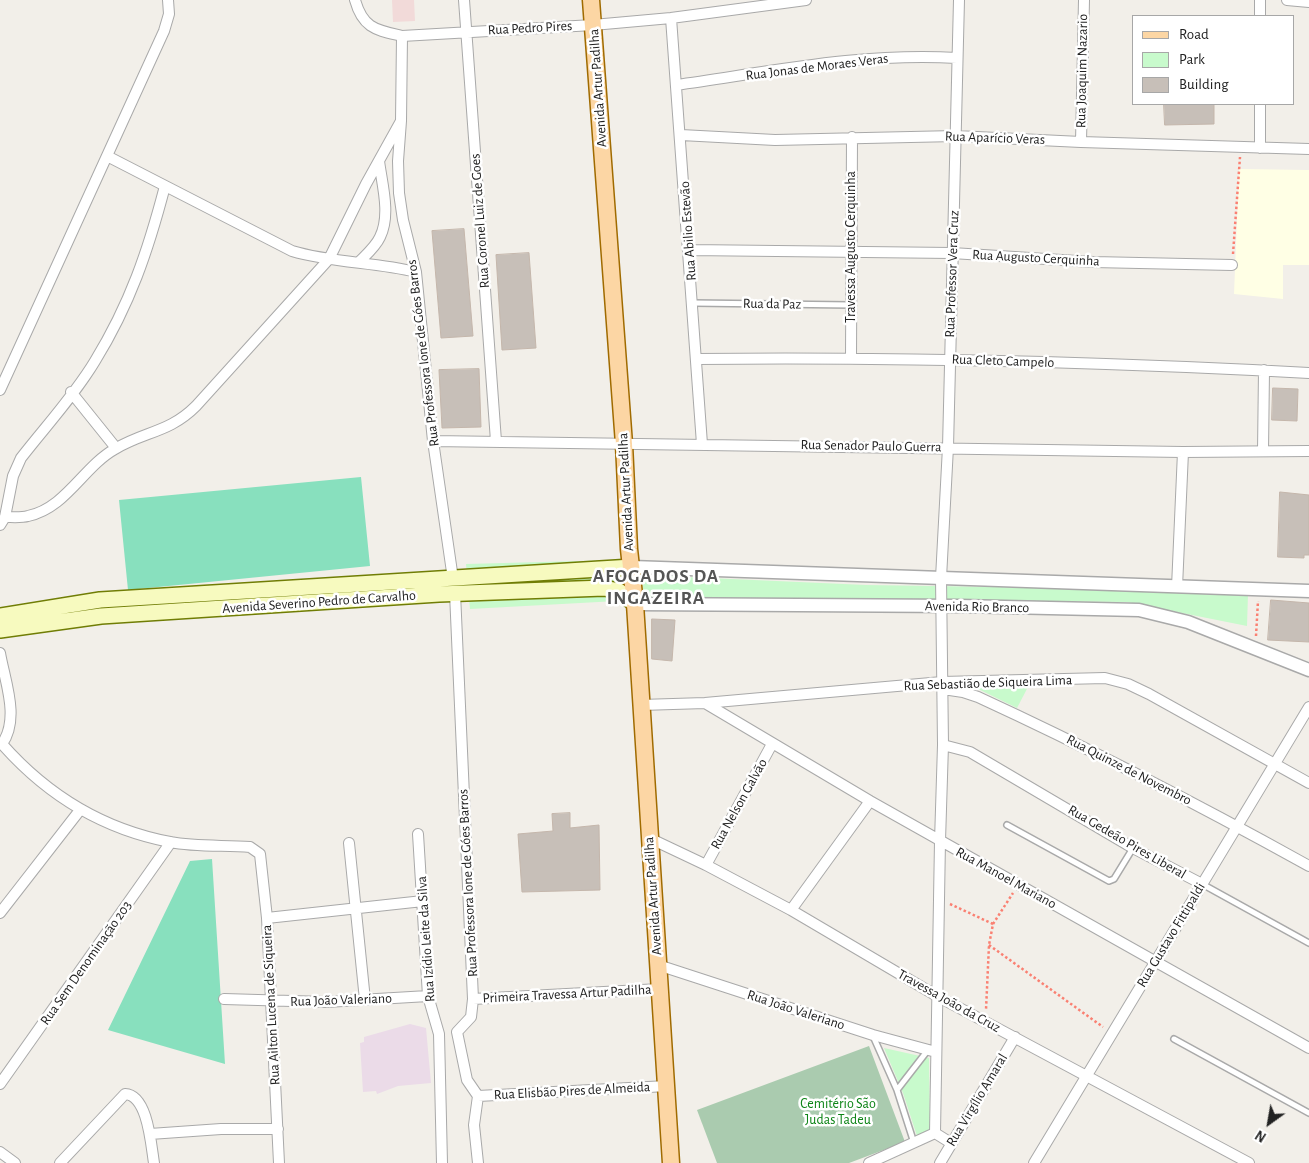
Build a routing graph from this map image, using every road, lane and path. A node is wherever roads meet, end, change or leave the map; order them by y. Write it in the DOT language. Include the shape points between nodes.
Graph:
graph roads {
  1 [pos="168,0"];
  2 [pos="355,0"];
  3 [pos="464,0"];
  4 [pos="592,0"];
  5 [pos="806,0"];
  6 [pos="960,0"];
  7 [pos="1084,0"];
  8 [pos="1260,0"];
  9 [pos="1287,0"];
  10 [pos="784,1"];
  11 [pos="1309,2"];
  12 [pos="1260,15"];
  13 [pos="672,18"];
  14 [pos="593,25"];
  15 [pos="467,32"];
  16 [pos="402,36"];
  17 [pos="957,58"];
  18 [pos="676,85"];
  19 [pos="1260,105"];
  20 [pos="401,121"];
  21 [pos="681,134"];
  22 [pos="956,136"];
  23 [pos="852,137"];
  24 [pos="1081,142"];
  25 [pos="1241,146"];
  26 [pos="1260,148"];
  27 [pos="1309,149"];
  28 [pos="107,156"];
  29 [pos="379,160"];
  30 [pos="165,186"];
  31 [pos="689,250"];
  32 [pos="851,252"];
  33 [pos="952,253"];
  34 [pos="329,259"];
  35 [pos="360,261"];
  36 [pos="1232,265"];
  37 [pos="416,272"];
  38 [pos="693,303"];
  39 [pos="851,305"];
  40 [pos="850,357"];
  41 [pos="697,359"];
  42 [pos="950,360"];
  43 [pos="1264,370"];
  44 [pos="1309,373"];
  45 [pos="0,390"];
  46 [pos="71,392"];
  47 [pos="433,441"];
  48 [pos="496,441"];
  49 [pos="624,444"];
  50 [pos="702,444"];
  51 [pos="948,447"];
  52 [pos="116,448"];
  53 [pos="1263,451"];
  54 [pos="1309,451"];
  55 [pos="1183,452"];
  56 [pos="2,521"];
  57 [pos="632,567"];
  58 [pos="941,578"];
  59 [pos="454,586"];
  60 [pos="1177,587"];
  61 [pos="1259,589"];
  62 [pos="391,590"];
  63 [pos="1309,591"];
  64 [pos="635,604"];
  65 [pos="941,606"];
  66 [pos="0,616"];
  67 [pos="0,630"];
  68 [pos="1256,647"];
  69 [pos="0,653"];
  70 [pos="1309,670"];
  71 [pos="942,686"];
  72 [pos="705,703"];
  73 [pos="641,705"];
  74 [pos="1309,707"];
  75 [pos="1,743"];
  76 [pos="772,744"];
  77 [pos="944,745"];
  78 [pos="1275,763"];
  79 [pos="1309,783"];
  80 [pos="870,801"];
  81 [pos="80,810"];
  82 [pos="1007,825"];
  83 [pos="1237,826"];
  84 [pos="418,834"];
  85 [pos="649,838"];
  86 [pos="940,841"];
  87 [pos="171,842"];
  88 [pos="349,843"];
  89 [pos="1133,848"];
  90 [pos="706,865"];
  91 [pos="1309,866"];
  92 [pos="1202,884"];
  93 [pos="1018,885"];
  94 [pos="939,900"];
  95 [pos="423,901"];
  96 [pos="356,909"];
  97 [pos="791,910"];
  98 [pos="0,913"];
  99 [pos="267,918"];
  100 [pos="993,924"];
  101 [pos="1309,943"];
  102 [pos="988,945"];
  103 [pos="1156,962"];
  104 [pos="658,965"];
  105 [pos="660,989"];
  106 [pos="428,996"];
  107 [pos="937,996"];
  108 [pos="224,999"];
  109 [pos="474,999"];
  110 [pos="365,1000"];
  111 [pos="271,1002"];
  112 [pos="986,1021"];
  113 [pos="457,1032"];
  114 [pos="1112,1033"];
  115 [pos="439,1034"];
  116 [pos="873,1035"];
  117 [pos="1015,1037"];
  118 [pos="1174,1039"];
  119 [pos="1309,1048"];
  120 [pos="932,1051"];
  121 [pos="1088,1075"];
  122 [pos="0,1084"];
  123 [pos="667,1086"];
  124 [pos="897,1090"];
  125 [pos="478,1096"];
  126 [pos="1309,1113"];
  127 [pos="278,1129"];
  128 [pos="936,1133"];
  129 [pos="150,1134"];
  130 [pos="914,1143"];
  131 [pos="952,1143"];
  132 [pos="0,1152"];
  133 [pos="879,1161"];
  134 [pos="943,1162"];
  135 [pos="15,1163"];
  136 [pos="60,1163"];
  137 [pos="154,1163"];
  138 [pos="279,1163"];
  139 [pos="442,1163"];
  140 [pos="478,1163"];
  141 [pos="671,1163"];
  142 [pos="869,1163"];
  143 [pos="1034,1163"];
  144 [pos="1249,1163"];
  1 -- 28 [label="street" via="169,14 164,30"];
  2 -- 16 [label="street, Rua Pedro Pires" via="367,24"];
  3 -- 15 [label="street, Rua Coronel Luiz de Goes"];
  4 -- 14 [label="main road, Avenida Artur Padilha"];
  5 -- 10 [label="street, Rua Pedro Pires"];
  6 -- 17 [label="street, Rua Professor Vera Cruz"];
  7 -- 24 [label="street, Rua Joaquim Nazario"];
  8 -- 12 [label="street"];
  9 -- 11 [label="street"];
  10 -- 13 [label="street, Rua Pedro Pires"];
  13 -- 14 [label="street, Rua Pedro Pires"];
  13 -- 18 [label="street, Rua Abilio Estevão"];
  14 -- 15 [label="street, Rua Pedro Pires"];
  14 -- 49 [label="main road, Avenida Artur Padilha"];
  15 -- 16 [label="street, Rua Pedro Pires"];
  15 -- 48 [label="street, Rua Coronel Luiz de Goes"];
  16 -- 20 [label="street, Rua Professora Ione de Góes Barros"];
  17 -- 18 [label="street, Rua Jonas de Moraes Veras" via="897,57 830,63"];
  17 -- 22 [label="street, Rua Professor Vera Cruz"];
  18 -- 21 [label="street, Rua Abilio Estevão"];
  19 -- 26 [label="street"];
  20 -- 29 [label="street"];
  20 -- 37 [label="street, Rua Professora Ione de Góes Barros" via="399,193"];
  21 -- 23 [label="street, Rua Aparício Veras" via="775,140"];
  21 -- 31 [label="street, Rua Abilio Estevão"];
  22 -- 23 [label="street, Rua Aparício Veras"];
  22 -- 24 [label="street, Rua Aparício Veras"];
  22 -- 33 [label="street, Rua Professor Vera Cruz"];
  23 -- 32 [label="street, Travessa Augusto Cerquinha"];
  24 -- 25 [label="street, Rua Aparício Veras"];
  25 -- 26 [label="street, Rua Aparício Veras"];
  25 -- 36 [label="path"];
  26 -- 27 [label="street, Rua Aparício Veras"];
  28 -- 30 [label="street"];
  28 -- 45 [label="street"];
  29 -- 34 [label="street"];
  29 -- 35 [label="street" via="384,226 380,238"];
  30 -- 34 [label="street" via="292,251"];
  30 -- 46 [label="street" via="140,272 114,328 93,364"];
  31 -- 32 [label="street, Rua Augusto Cerquinha"];
  31 -- 38 [label="street, Rua Abilio Estevão"];
  32 -- 33 [label="street, Rua Augusto Cerquinha"];
  32 -- 39 [label="street, Travessa Augusto Cerquinha"];
  33 -- 36 [label="street, Rua Augusto Cerquinha" via="1093,262"];
  33 -- 42 [label="street, Rua Professor Vera Cruz"];
  34 -- 35 [label="street"];
  34 -- 52 [label="street" via="184,418"];
  35 -- 37 [label="street"];
  37 -- 47 [label="street, Rua Professora Ione de Góes Barros"];
  38 -- 39 [label="lane, Rua da Paz"];
  38 -- 41 [label="street, Rua Abilio Estevão"];
  39 -- 40 [label="street, Travessa Augusto Cerquinha"];
  40 -- 41 [label="street, Rua Cleto Campelo"];
  40 -- 42 [label="street, Rua Cleto Campelo"];
  41 -- 50 [label="street, Rua Abilio Estevão"];
  42 -- 43 [label="street, Rua Cleto Campelo"];
  42 -- 51 [label="street, Rua Professor Vera Cruz"];
  43 -- 44 [label="street, Rua Cleto Campelo"];
  43 -- 53 [label="street"];
  46 -- 52 [label="street"];
  46 -- 56 [label="street" via="21,458"];
  47 -- 48 [label="street, Rua Senador Paulo Guerra"];
  47 -- 59 [label="street, Rua Professora Ione de Góes Barros"];
  48 -- 49 [label="street, Rua Senador Paulo Guerra"];
  49 -- 50 [label="street, Rua Senador Paulo Guerra"];
  49 -- 57 [label="main road, Avenida Artur Padilha"];
  50 -- 51 [label="street, Rua Senador Paulo Guerra"];
  51 -- 55 [label="street, Rua Senador Paulo Guerra"];
  51 -- 58 [label="street, Rua Professor Vera Cruz"];
  52 -- 56 [label="street" via="44,510"];
  53 -- 54 [label="street, Rua Senador Paulo Guerra"];
  53 -- 55 [label="street, Rua Senador Paulo Guerra"];
  55 -- 60 [label="street"];
  57 -- 58 [label="street, Avenida Rio Branco"];
  57 -- 59 [label="main road, Avenida Severino Pedro de Carvalho"];
  57 -- 64 [label="main road, Avenida Artur Padilha"];
  58 -- 60 [label="street, Avenida Rio Branco"];
  58 -- 65 [label="street, Rua Professor Vera Cruz"];
  59 -- 62 [label="main road, Avenida Severino Pedro de Carvalho"];
  59 -- 64 [label="main road, Avenida Severino Pedro de Carvalho" via="604,588 619,591"];
  59 -- 109 [label="street, Rua Professora Ione de Góes Barros"];
  60 -- 61 [label="street, Avenida Rio Branco"];
  61 -- 63 [label="street, Avenida Rio Branco"];
  61 -- 68 [label="path"];
  62 -- 66 [label="main road, Avenida Severino Pedro de Carvalho" via="100,600"];
  62 -- 67 [label="main road, Avenida Severino Pedro de Carvalho" via="101,616"];
  64 -- 65 [label="street, Avenida Rio Branco"];
  64 -- 73 [label="main road, Avenida Artur Padilha"];
  65 -- 68 [label="street, Avenida Rio Branco" via="1139,610 1188,622"];
  65 -- 71 [label="street, Rua Professor Vera Cruz"];
  68 -- 70 [label="street, Avenida Rio Branco"];
  69 -- 75 [label="street" via="11,710 8,735"];
  71 -- 72 [label="street, Rua Sebastião de Siqueira Lima"];
  71 -- 77 [label="street, Rua Professor Vera Cruz"];
  71 -- 78 [label="street, Rua Sebastião de Siqueira Lima" via="1105,678 1150,694"];
  71 -- 83 [label="street, Rua Quinze de Novembro" via="1020,716"];
  72 -- 73 [label="street, Rua Sebastião de Siqueira Lima"];
  72 -- 76 [label="street, Rua Manoel Mariano"];
  73 -- 85 [label="main road, Avenida Artur Padilha"];
  74 -- 78 [label="street, Rua Gustavo Fittipaldi"];
  75 -- 81 [label="street" via="37,780"];
  76 -- 80 [label="street, Rua Manoel Mariano"];
  76 -- 90 [label="street, Rua Nelson Galvão"];
  77 -- 86 [label="street, Rua Professor Vera Cruz"];
  77 -- 89 [label="street, Rua Gedeão Pires Liberal" via="978,756"];
  78 -- 79 [label="street, Rua Sebastião de Siqueira Lima"];
  78 -- 83 [label="street, Rua Gustavo Fittipaldi"];
  80 -- 86 [label="street, Rua Manoel Mariano"];
  80 -- 97 [label="street"];
  81 -- 87 [label="street" via="132,831"];
  81 -- 98 [label="street"];
  82 -- 89 [label="lane" via="1109,881 1114,879"];
  83 -- 91 [label="street, Rua Quinze de Novembro"];
  83 -- 92 [label="street, Rua Gustavo Fittipaldi"];
  84 -- 95 [label="street, Rua Izídio Leite da Silva"];
  85 -- 90 [label="street, Travessa João da Cruz"];
  85 -- 104 [label="main road, Avenida Artur Padilha"];
  86 -- 93 [label="street, Rua Manoel Mariano"];
  86 -- 94 [label="street, Rua Professor Vera Cruz"];
  87 -- 99 [label="street, Rua Ailton Lucena de Siqueira" via="241,846 256,850 262,860"];
  87 -- 122 [label="street, Rua Sem Denominação 203"];
  88 -- 96 [label="street"];
  89 -- 92 [label="street, Rua Gedeão Pires Liberal"];
  90 -- 97 [label="street, Travessa João da Cruz"];
  92 -- 101 [label="lane, Rua Gedeão Pires Liberal"];
  92 -- 103 [label="street, Rua Gustavo Fittipaldi"];
  93 -- 100 [label="path"];
  93 -- 103 [label="street, Rua Manoel Mariano"];
  94 -- 100 [label="path"];
  94 -- 107 [label="street, Rua Professor Vera Cruz"];
  95 -- 96 [label="street"];
  95 -- 106 [label="street, Rua Izídio Leite da Silva"];
  96 -- 99 [label="street"];
  96 -- 110 [label="street"];
  97 -- 107 [label="street, Travessa João da Cruz"];
  99 -- 111 [label="street, Rua Ailton Lucena de Siqueira"];
  100 -- 102 [label="path"];
  102 -- 112 [label="path"];
  102 -- 114 [label="path"];
  103 -- 114 [label="street, Rua Gustavo Fittipaldi"];
  103 -- 119 [label="street, Rua Manoel Mariano"];
  104 -- 105 [label="main road, Avenida Artur Padilha"];
  104 -- 116 [label="street, Rua João Valeriano"];
  105 -- 109 [label="street, Primeira Travessa Artur Padilha"];
  105 -- 123 [label="main road, Avenida Artur Padilha"];
  106 -- 110 [label="street, Rua João Valeriano"];
  106 -- 115 [label="street, Rua Izídio Leite da Silva"];
  107 -- 112 [label="street, Travessa João da Cruz"];
  107 -- 120 [label="street, Rua Professor Vera Cruz"];
  108 -- 111 [label="street, Rua João Valeriano"];
  109 -- 113 [label="street, Rua Professora Ione de Góes Barros" via="471,1017"];
  110 -- 111 [label="street, Rua João Valeriano"];
  111 -- 127 [label="street, Rua Ailton Lucena de Siqueira"];
  112 -- 117 [label="street, Travessa João da Cruz"];
  113 -- 115 [label="street"];
  113 -- 125 [label="street" via="467,1080"];
  114 -- 121 [label="street, Rua Gustavo Fittipaldi"];
  115 -- 139 [label="street, Rua Izídio Leite da Silva"];
  116 -- 120 [label="street, Rua João Valeriano"];
  116 -- 124 [label="lane"];
  117 -- 121 [label="street, Travessa João da Cruz"];
  117 -- 131 [label="street, Rua Virgílio Amaral"];
  118 -- 126 [label="lane"];
  120 -- 124 [label="lane"];
  120 -- 128 [label="street, Rua Professor Vera Cruz"];
  121 -- 143 [label="street, Rua Gustavo Fittipaldi"];
  121 -- 144 [label="street, Travessa João da Cruz"];
  123 -- 125 [label="street, Rua Elisbão Pires de Almeida"];
  123 -- 141 [label="main road, Avenida Artur Padilha"];
  124 -- 130 [label="lane"];
  125 -- 140 [label="street" via="474,1125"];
  127 -- 129 [label="street"];
  127 -- 138 [label="street, Rua Ailton Lucena de Siqueira"];
  128 -- 130 [label="street"];
  128 -- 131 [label="street"];
  129 -- 136 [label="street" via="138,1101 128,1094 120,1096"];
  129 -- 137 [label="street"];
  130 -- 133 [label="street"];
  131 -- 134 [label="street, Rua Virgílio Amaral"];
  132 -- 135 [label="street"];
  133 -- 142 [label="street"];
}
